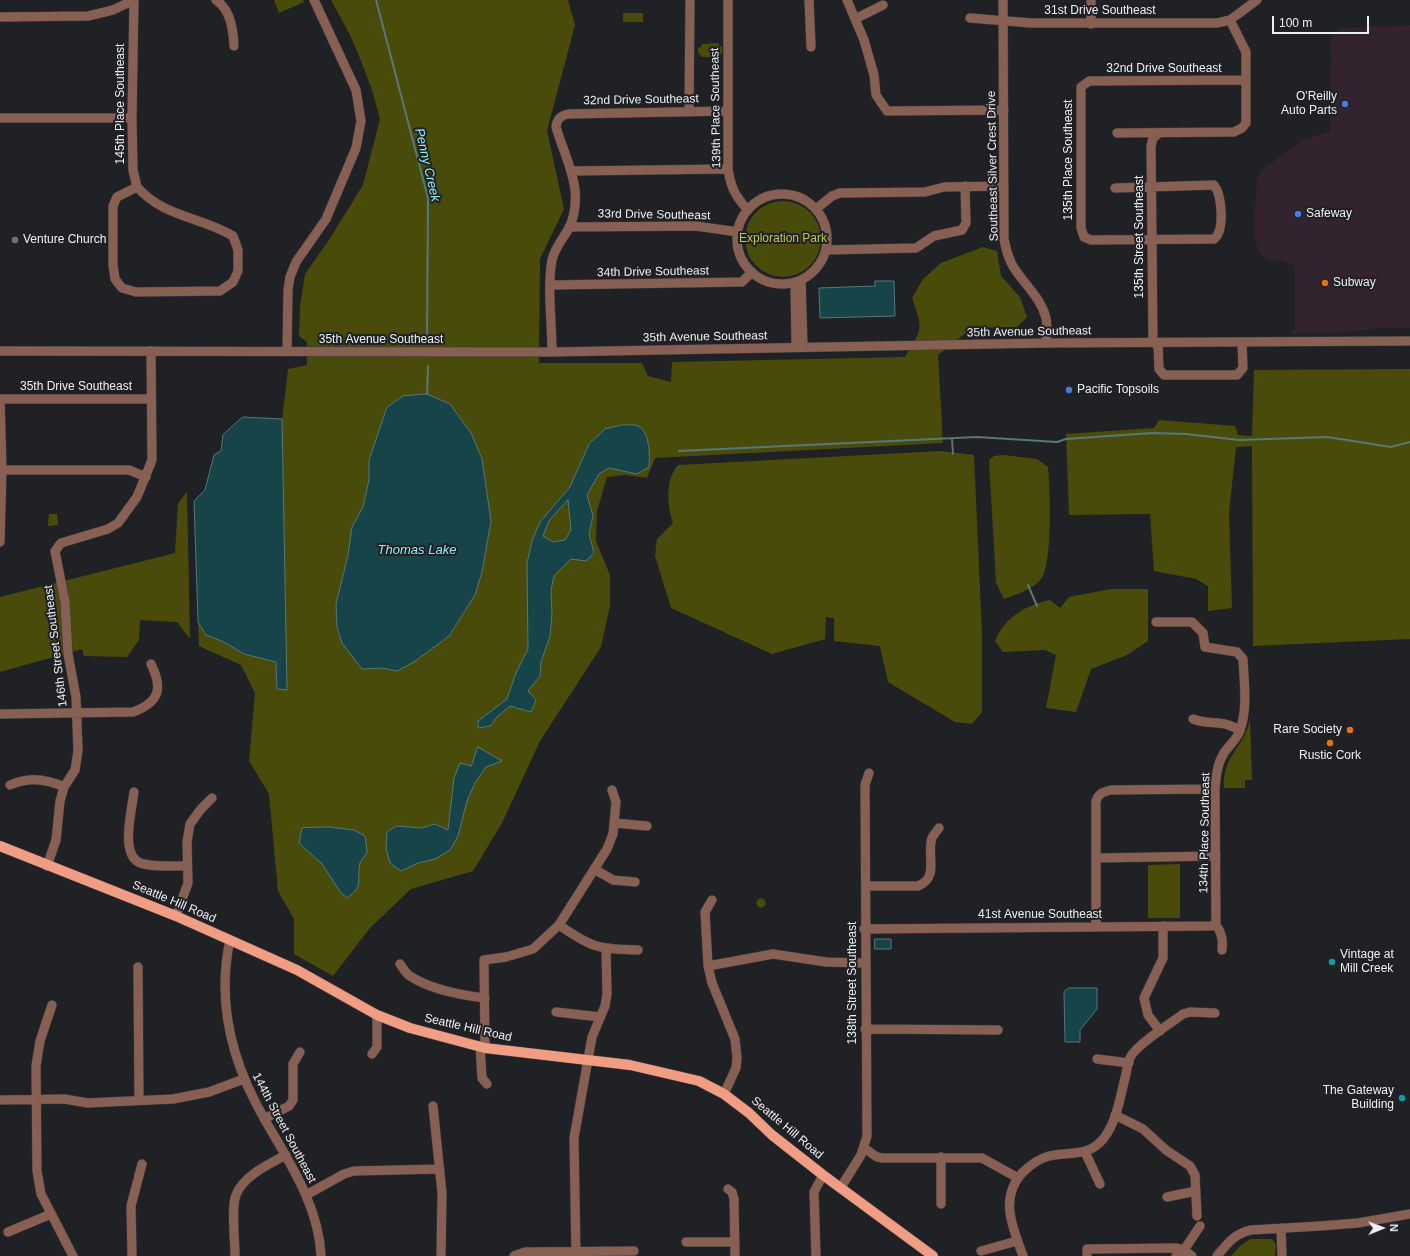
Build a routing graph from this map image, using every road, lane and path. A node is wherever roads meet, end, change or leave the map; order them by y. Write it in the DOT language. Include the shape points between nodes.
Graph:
graph roads {
  1 [pos="134,0"];
  2 [pos="216,0"];
  3 [pos="314,0"];
  4 [pos="690,0"];
  5 [pos="728,0"];
  6 [pos="809,0"];
  7 [pos="847,0"];
  8 [pos="1003,0"];
  9 [pos="1091,0"];
  10 [pos="1257,0"];
  11 [pos="883,5"];
  12 [pos="0,17"];
  13 [pos="970,18"];
  14 [pos="855,19"];
  15 [pos="1003,20"];
  16 [pos="1230,20"];
  17 [pos="1091,24"];
  18 [pos="234,46"];
  19 [pos="811,48"];
  20 [pos="1246,80"];
  21 [pos="1083,83"];
  22 [pos="1004,110"];
  23 [pos="689,111"];
  24 [pos="728,111"];
  25 [pos="0,118"];
  26 [pos="132,118"];
  27 [pos="1117,133"];
  28 [pos="1158,134"];
  29 [pos="728,169"];
  30 [pos="571,171"];
  31 [pos="965,186"];
  32 [pos="1004,186"];
  33 [pos="137,187"];
  34 [pos="1152,187"];
  35 [pos="1115,188"];
  36 [pos="816,209"];
  37 [pos="748,210"];
  38 [pos="569,227"];
  39 [pos="738,232"];
  40 [pos="1152,240"];
  41 [pos="826,250"];
  42 [pos="752,272"];
  43 [pos="798,281"];
  44 [pos="551,285"];
  45 [pos="1410,341"];
  46 [pos="1046,343"];
  47 [pos="1156,343"];
  48 [pos="1242,344"];
  49 [pos="799,347"];
  50 [pos="0,351"];
  51 [pos="151,351"];
  52 [pos="287,352"];
  53 [pos="552,352"];
  54 [pos="0,399"];
  55 [pos="151,399"];
  56 [pos="2,470"];
  57 [pos="146,477"];
  58 [pos="0,542"];
  59 [pos="1156,622"];
  60 [pos="151,664"];
  61 [pos="76,713"];
  62 [pos="0,714"];
  63 [pos="1194,719"];
  64 [pos="1240,731"];
  65 [pos="869,773"];
  66 [pos="10,785"];
  67 [pos="64,787"];
  68 [pos="1215,789"];
  69 [pos="612,790"];
  70 [pos="134,792"];
  71 [pos="212,798"];
  72 [pos="616,823"];
  73 [pos="646,826"];
  74 [pos="939,828"];
  75 [pos="0,846"];
  76 [pos="1216,856"];
  77 [pos="1097,858"];
  78 [pos="47,866"];
  79 [pos="187,866"];
  80 [pos="594,868"];
  81 [pos="635,882"];
  82 [pos="866,886"];
  83 [pos="712,900"];
  84 [pos="176,916"];
  85 [pos="558,925"];
  86 [pos="1216,925"];
  87 [pos="1162,926"];
  88 [pos="1096,927"];
  89 [pos="864,929"];
  90 [pos="230,940"];
  91 [pos="606,949"];
  92 [pos="638,950"];
  93 [pos="1222,950"];
  94 [pos="864,963"];
  95 [pos="400,964"];
  96 [pos="708,966"];
  97 [pos="138,967"];
  98 [pos="484,998"];
  99 [pos="52,1005"];
  100 [pos="556,1012"];
  101 [pos="1215,1013"];
  102 [pos="377,1015"];
  103 [pos="600,1016"];
  104 [pos="865,1029"];
  105 [pos="998,1030"];
  106 [pos="1160,1031"];
  107 [pos="483,1047"];
  108 [pos="300,1052"];
  109 [pos="372,1054"];
  110 [pos="1097,1059"];
  111 [pos="588,1061"];
  112 [pos="1128,1063"];
  113 [pos="244,1079"];
  114 [pos="487,1084"];
  115 [pos="724,1094"];
  116 [pos="36,1099"];
  117 [pos="0,1100"];
  118 [pos="139,1100"];
  119 [pos="433,1106"];
  120 [pos="1115,1116"];
  121 [pos="264,1119"];
  122 [pos="864,1148"];
  123 [pos="1085,1152"];
  124 [pos="286,1155"];
  125 [pos="941,1157"];
  126 [pos="142,1164"];
  127 [pos="439,1169"];
  128 [pos="823,1175"];
  129 [pos="1018,1178"];
  130 [pos="1100,1184"];
  131 [pos="841,1187"];
  132 [pos="728,1189"];
  133 [pos="1196,1191"];
  134 [pos="306,1195"];
  135 [pos="1167,1197"];
  136 [pos="941,1204"];
  137 [pos="51,1214"];
  138 [pos="1410,1214"];
  139 [pos="1197,1216"];
  140 [pos="1200,1226"];
  141 [pos="1281,1228"];
  142 [pos="8,1232"];
  143 [pos="1017,1241"];
  144 [pos="686,1242"];
  145 [pos="735,1242"];
  146 [pos="1184,1250"];
  147 [pos="634,1251"];
  148 [pos="981,1251"];
  149 [pos="576,1254"];
  150 [pos="515,1255"];
  151 [pos="73,1256"];
  152 [pos="132,1256"];
  153 [pos="235,1256"];
  154 [pos="321,1256"];
  155 [pos="441,1256"];
  156 [pos="735,1256"];
  157 [pos="816,1256"];
  158 [pos="933,1256"];
  159 [pos="1023,1256"];
  160 [pos="1087,1256"];
  161 [pos="1176,1256"];
  162 [pos="1192,1256"];
  163 [pos="1217,1256"];
  164 [pos="1282,1256"];
  1 -- 12 [label="street" via="113,10 88,16"];
  1 -- 26 [label="street, 145th Place Southeast"];
  2 -- 18 [label="street" via="229,17"];
  3 -- 52 [label="street" via="356,90 361,121 356,148 326,219 296,262 290,277"];
  4 -- 23 [label="street"];
  5 -- 24 [label="street, 139th Place Southeast"];
  6 -- 19 [label="street"];
  7 -- 14 [label="street"];
  8 -- 15 [label="street, Southeast Silver Crest Drive"];
  9 -- 17 [label="street"];
  10 -- 16 [label="street"];
  11 -- 14 [label="street"];
  13 -- 15 [label="street, 31st Drive Southeast"];
  14 -- 22 [label="street" via="874,75 876,96 887,111"];
  15 -- 17 [label="street, 31st Drive Southeast"];
  15 -- 22 [label="street, Southeast Silver Crest Drive"];
  16 -- 17 [label="street, 31st Drive Southeast" via="1217,23"];
  16 -- 20 [label="street" via="1246,52"];
  20 -- 21 [label="street, 32nd Drive Southeast"];
  20 -- 28 [label="street" via="1246,124 1242,128 1234,132"];
  21 -- 40 [label="street, 135th Place Southeast" via="1081,228 1084,237 1091,240"];
  22 -- 32 [label="street, Southeast Silver Crest Drive"];
  23 -- 24 [label="street, 32nd Drive Southeast"];
  23 -- 30 [label="street, 32nd Drive Southeast" via="562,116 557,120 557,132"];
  24 -- 29 [label="street, 139th Place Southeast"];
  25 -- 26 [label="street"];
  26 -- 33 [label="street, 145th Place Southeast" via="133,170"];
  27 -- 28 [label="street"];
  28 -- 34 [label="street, 135th Street Southeast" via="1153,138 1151,146"];
  29 -- 30 [label="street"];
  29 -- 37 [label="street, 139th Place Southeast" via="736,198"];
  30 -- 38 [label="street" via="575,203"];
  31 -- 32 [label="street"];
  31 -- 36 [label="street" via="944,187 925,192 840,193"];
  31 -- 41 [label="street" via="966,224 962,230 934,236 916,248"];
  32 -- 46 [label="street, Southeast Silver Crest Drive" via="1004,239 1007,254 1042,307 1046,320"];
  33 -- 33 [label="street" via="157,206 220,228 233,236 238,250 238,271 233,282 220,290 136,292 122,288 115,279 112,265 113,206 117,197"];
  34 -- 35 [label="street"];
  34 -- 40 [label="street, 135th Street Southeast"];
  34 -- 40 [label="street" via="1214,185 1220,195 1221,228 1214,239"];
  36 -- 37 [label="street" via="795,196 782,194 758,201"];
  36 -- 41 [label="street" via="824,221 827,235"];
  37 -- 39 [label="street"];
  38 -- 39 [label="street, 33rd Drive Southeast" via="696,226"];
  38 -- 44 [label="street" via="557,245"];
  39 -- 42 [label="street" via="737,241 741,258"];
  40 -- 47 [label="street, 135th Street Southeast"];
  41 -- 43 [label="street" via="817,268"];
  42 -- 43 [label="street" via="764,281 774,283"];
  42 -- 44 [label="street, 34th Drive Southeast" via="742,282"];
  43 -- 49 [label="street"];
  44 -- 53 [label="street"];
  45 -- 48 [label="street, 35th Avenue Southeast"];
  46 -- 47 [label="street, 35th Avenue Southeast"];
  46 -- 49 [label="street, 35th Avenue Southeast"];
  47 -- 48 [label="street, 35th Avenue Southeast"];
  47 -- 48 [label="street, 135th Street Southeast" via="1159,369 1164,375 1237,375 1243,368"];
  49 -- 53 [label="street, 35th Avenue Southeast"];
  50 -- 51 [label="street, 35th Avenue Southeast"];
  51 -- 52 [label="street, 35th Avenue Southeast"];
  51 -- 55 [label="street, 146th Street Southeast"];
  52 -- 53 [label="street, 35th Avenue Southeast"];
  54 -- 55 [label="street, 35th Drive Southeast"];
  54 -- 56 [label="street"];
  55 -- 57 [label="street, 146th Street Southeast" via="152,460"];
  56 -- 57 [label="street" via="129,470"];
  56 -- 58 [label="street"];
  57 -- 61 [label="street, 146th Street Southeast" via="137,497 118,523 108,529 61,543 55,551 65,602 68,654 76,697"];
  59 -- 64 [label="street, 134th Place Southeast" via="1192,622 1203,633 1205,647 1237,652 1243,658 1244,712"];
  60 -- 61 [label="street" via="159,688 155,698 146,707 133,712"];
  61 -- 62 [label="street"];
  61 -- 67 [label="street, 146th Street Southeast" via="78,751 74,770"];
  63 -- 64 [label="street" via="1203,723 1232,724"];
  64 -- 68 [label="street, 134th Place Southeast" via="1221,759 1216,773"];
  65 -- 82 [label="street, 138th Street Southeast" via="865,785"];
  66 -- 67 [label="street" via="20,781 46,780"];
  67 -- 78 [label="street, 146th Street Southeast" via="56,840"];
  68 -- 76 [label="street, 134th Place Southeast"];
  68 -- 77 [label="street" via="1102,792 1096,801"];
  69 -- 72 [label="street" via="616,802"];
  70 -- 79 [label="street" via="128,846 132,858 142,864"];
  71 -- 79 [label="street" via="190,824"];
  72 -- 73 [label="street"];
  72 -- 80 [label="street" via="607,849"];
  74 -- 82 [label="street" via="932,838 931,874 923,884"];
  75 -- 78 [label="main road, Seattle Hill Road"];
  76 -- 77 [label="street"];
  76 -- 86 [label="street, 134th Place Southeast"];
  77 -- 88 [label="street"];
  78 -- 84 [label="main road, Seattle Hill Road"];
  79 -- 84 [label="street" via="188,882"];
  80 -- 81 [label="street" via="613,880"];
  80 -- 85 [label="street"];
  82 -- 89 [label="street, 138th Street Southeast"];
  83 -- 96 [label="street" via="705,912"];
  84 -- 90 [label="main road, Seattle Hill Road"];
  85 -- 91 [label="street" via="589,945"];
  85 -- 98 [label="street" via="534,949 484,960"];
  86 -- 87 [label="street, 41st Avenue Southeast"];
  86 -- 93 [label="street, 134th Place Southeast" via="1221,931"];
  87 -- 88 [label="street, 41st Avenue Southeast"];
  87 -- 106 [label="street" via="1163,958 1144,998 1148,1015"];
  88 -- 89 [label="street, 41st Avenue Southeast"];
  89 -- 94 [label="street, 138th Street Southeast"];
  90 -- 102 [label="main road, Seattle Hill Road" via="297,970"];
  90 -- 113 [label="street, 144th Street Southeast" via="226,958 226,1022"];
  91 -- 92 [label="street"];
  91 -- 103 [label="street" via="607,994"];
  94 -- 96 [label="street" via="826,962 773,954"];
  94 -- 104 [label="street, 138th Street Southeast"];
  95 -- 98 [label="street" via="409,976 435,988 460,996"];
  96 -- 115 [label="street" via="712,983 735,1039 736,1068"];
  97 -- 118 [label="street"];
  98 -- 107 [label="street"];
  99 -- 116 [label="street" via="40,1041 36,1066"];
  100 -- 103 [label="street"];
  101 -- 106 [label="street" via="1183,1014"];
  102 -- 107 [label="main road, Seattle Hill Road" via="410,1028"];
  102 -- 109 [label="street" via="377,1046"];
  103 -- 111 [label="street" via="592,1037"];
  104 -- 105 [label="street"];
  104 -- 122 [label="street, 138th Street Southeast" via="867,1136"];
  106 -- 112 [label="street" via="1135,1051"];
  107 -- 111 [label="main road, Seattle Hill Road"];
  107 -- 114 [label="street" via="482,1078"];
  108 -- 121 [label="street" via="292,1064 293,1100 289,1106"];
  110 -- 112 [label="street"];
  111 -- 115 [label="main road, Seattle Hill Road" via="630,1064 665,1072 699,1081"];
  111 -- 149 [label="street" via="574,1138"];
  112 -- 120 [label="street"];
  113 -- 118 [label="street" via="209,1092 174,1099"];
  113 -- 121 [label="street, 144th Street Southeast"];
  115 -- 128 [label="main road, Seattle Hill Road"];
  116 -- 117 [label="street"];
  116 -- 118 [label="street" via="65,1099 87,1103"];
  116 -- 137 [label="street" via="37,1171 41,1194"];
  119 -- 127 [label="street"];
  120 -- 123 [label="street" via="1108,1132 1094,1148"];
  120 -- 133 [label="street" via="1143,1129 1166,1150 1190,1166 1195,1175"];
  121 -- 124 [label="street, 144th Street Southeast"];
  122 -- 125 [label="street" via="883,1158"];
  122 -- 131 [label="street, 138th Street Southeast"];
  123 -- 129 [label="street" via="1041,1158 1026,1168"];
  123 -- 130 [label="street"];
  124 -- 134 [label="street, 144th Street Southeast"];
  124 -- 153 [label="street" via="248,1179 236,1195"];
  125 -- 129 [label="street" via="982,1158"];
  125 -- 136 [label="street"];
  126 -- 152 [label="street" via="131,1206"];
  127 -- 134 [label="street" via="354,1171"];
  127 -- 155 [label="street" via="442,1193"];
  128 -- 131 [label="main road, Seattle Hill Road"];
  128 -- 157 [label="street" via="814,1192"];
  129 -- 143 [label="street" via="1012,1187 1008,1202"];
  131 -- 158 [label="main road, Seattle Hill Road"];
  132 -- 145 [label="street" via="734,1199"];
  133 -- 135 [label="street"];
  133 -- 139 [label="street"];
  134 -- 154 [label="street, 144th Street Southeast" via="315,1220"];
  137 -- 142 [label="street"];
  137 -- 151 [label="street"];
  138 -- 141 [label="street" via="1358,1223"];
  140 -- 146 [label="street"];
  141 -- 163 [label="street" via="1241,1232 1231,1238"];
  141 -- 164 [label="street"];
  143 -- 148 [label="street"];
  143 -- 159 [label="street"];
  144 -- 145 [label="street"];
  145 -- 156 [label="street"];
  146 -- 160 [label="street" via="1087,1249"];
  146 -- 161 [label="street"];
  146 -- 162 [label="street"];
  147 -- 149 [label="street"];
  149 -- 150 [label="street" via="524,1252"];
}
